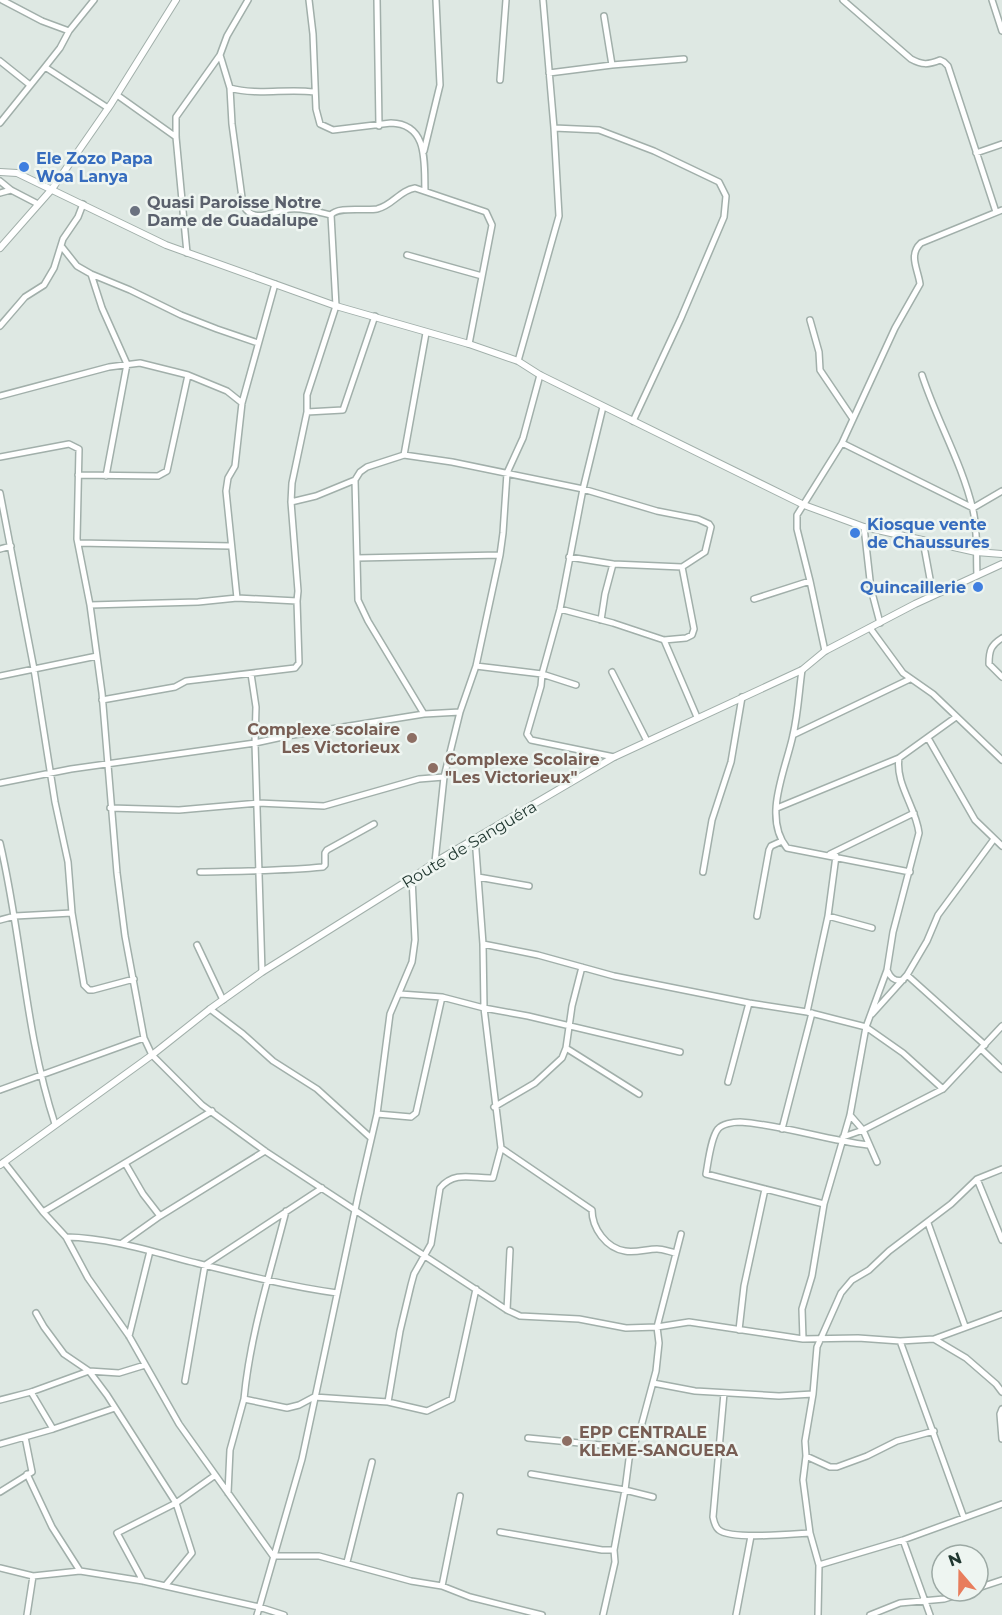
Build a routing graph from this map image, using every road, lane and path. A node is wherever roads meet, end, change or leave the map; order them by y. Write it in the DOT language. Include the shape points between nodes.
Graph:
graph roads {
  1 [pos="2,0"];
  2 [pos="94,0"];
  3 [pos="176,0"];
  4 [pos="248,0"];
  5 [pos="309,0"];
  6 [pos="377,0"];
  7 [pos="436,0"];
  8 [pos="506,0"];
  9 [pos="543,0"];
  10 [pos="843,0"];
  11 [pos="992,0"];
  12 [pos="604,16"];
  13 [pos="69,31"];
  14 [pos="1002,31"];
  15 [pos="220,55"];
  16 [pos="684,59"];
  17 [pos="0,61"];
  18 [pos="612,65"];
  19 [pos="45,67"];
  20 [pos="549,73"];
  21 [pos="500,80"];
  22 [pos="30,85"];
  23 [pos="230,88"];
  24 [pos="314,92"];
  25 [pos="117,95"];
  26 [pos="108,108"];
  27 [pos="0,123"];
  28 [pos="380,126"];
  29 [pos="554,128"];
  30 [pos="176,137"];
  31 [pos="1002,144"];
  32 [pos="424,153"];
  33 [pos="976,153"];
  34 [pos="0,172"];
  35 [pos="0,181"];
  36 [pos="52,189"];
  37 [pos="11,190"];
  38 [pos="425,191"];
  39 [pos="0,193"];
  40 [pos="38,204"];
  41 [pos="83,204"];
  42 [pos="999,211"];
  43 [pos="331,215"];
  44 [pos="62,247"];
  45 [pos="0,248"];
  46 [pos="187,253"];
  47 [pos="407,255"];
  48 [pos="92,274"];
  49 [pos="482,276"];
  50 [pos="275,284"];
  51 [pos="336,306"];
  52 [pos="375,316"];
  53 [pos="810,320"];
  54 [pos="0,326"];
  55 [pos="426,333"];
  56 [pos="258,343"];
  57 [pos="468,344"];
  58 [pos="518,361"];
  59 [pos="127,364"];
  60 [pos="188,375"];
  61 [pos="540,375"];
  62 [pos="922,375"];
  63 [pos="0,396"];
  64 [pos="242,403"];
  65 [pos="603,407"];
  66 [pos="307,412"];
  67 [pos="853,419"];
  68 [pos="633,421"];
  69 [pos="842,443"];
  70 [pos="404,455"];
  71 [pos="0,457"];
  72 [pos="507,472"];
  73 [pos="78,475"];
  74 [pos="106,476"];
  75 [pos="355,480"];
  76 [pos="583,489"];
  77 [pos="1002,491"];
  78 [pos="0,493"];
  79 [pos="291,502"];
  80 [pos="804,505"];
  81 [pos="973,508"];
  82 [pos="864,527"];
  83 [pos="923,541"];
  84 [pos="78,543"];
  85 [pos="10,546"];
  86 [pos="231,546"];
  87 [pos="0,549"];
  88 [pos="976,552"];
  89 [pos="1002,554"];
  90 [pos="500,555"];
  91 [pos="569,556"];
  92 [pos="357,558"];
  93 [pos="613,564"];
  94 [pos="1002,564"];
  95 [pos="682,567"];
  96 [pos="977,575"];
  97 [pos="810,581"];
  98 [pos="933,595"];
  99 [pos="237,598"];
  100 [pos="754,599"];
  101 [pos="297,600"];
  102 [pos="90,605"];
  103 [pos="560,609"];
  104 [pos="601,620"];
  105 [pos="880,623"];
  106 [pos="870,628"];
  107 [pos="1002,638"];
  108 [pos="664,640"];
  109 [pos="825,651"];
  110 [pos="96,656"];
  111 [pos="476,666"];
  112 [pos="34,669"];
  113 [pos="802,670"];
  114 [pos="612,672"];
  115 [pos="251,674"];
  116 [pos="542,675"];
  117 [pos="0,676"];
  118 [pos="1002,677"];
  119 [pos="910,679"];
  120 [pos="576,685"];
  121 [pos="741,697"];
  122 [pos="102,700"];
  123 [pos="460,712"];
  124 [pos="424,714"];
  125 [pos="697,717"];
  126 [pos="956,717"];
  127 [pos="793,735"];
  128 [pos="928,738"];
  129 [pos="647,741"];
  130 [pos="255,743"];
  131 [pos="614,757"];
  132 [pos="899,758"];
  133 [pos="1002,760"];
  134 [pos="108,764"];
  135 [pos="50,774"];
  136 [pos="444,777"];
  137 [pos="0,783"];
  138 [pos="258,802"];
  139 [pos="110,808"];
  140 [pos="777,808"];
  141 [pos="914,813"];
  142 [pos="374,824"];
  143 [pos="475,837"];
  144 [pos="994,839"];
  145 [pos="783,841"];
  146 [pos="0,843"];
  147 [pos="1002,846"];
  148 [pos="1,851"];
  149 [pos="829,855"];
  150 [pos="836,856"];
  151 [pos="435,862"];
  152 [pos="260,870"];
  153 [pos="200,872"];
  154 [pos="703,872"];
  155 [pos="910,872"];
  156 [pos="478,877"];
  157 [pos="412,879"];
  158 [pos="529,886"];
  159 [pos="72,913"];
  160 [pos="15,916"];
  161 [pos="757,916"];
  162 [pos="828,916"];
  163 [pos="0,920"];
  164 [pos="872,928"];
  165 [pos="483,944"];
  166 [pos="197,945"];
  167 [pos="582,967"];
  168 [pos="887,970"];
  169 [pos="262,972"];
  170 [pos="905,978"];
  171 [pos="134,979"];
  172 [pos="400,994"];
  173 [pos="442,997"];
  174 [pos="223,1000"];
  175 [pos="749,1003"];
  176 [pos="484,1008"];
  177 [pos="210,1009"];
  178 [pos="810,1013"];
  179 [pos="870,1015"];
  180 [pos="1002,1026"];
  181 [pos="568,1027"];
  182 [pos="866,1028"];
  183 [pos="144,1038"];
  184 [pos="983,1047"];
  185 [pos="566,1048"];
  186 [pos="680,1052"];
  187 [pos="152,1055"];
  188 [pos="1002,1069"];
  189 [pos="41,1076"];
  190 [pos="728,1082"];
  191 [pos="943,1089"];
  192 [pos="0,1090"];
  193 [pos="639,1094"];
  194 [pos="494,1107"];
  195 [pos="212,1111"];
  196 [pos="377,1114"];
  197 [pos="850,1115"];
  198 [pos="55,1124"];
  199 [pos="782,1129"];
  200 [pos="863,1130"];
  201 [pos="371,1137"];
  202 [pos="842,1139"];
  203 [pos="868,1144"];
  204 [pos="501,1148"];
  205 [pos="265,1151"];
  206 [pos="878,1162"];
  207 [pos="125,1163"];
  208 [pos="2,1164"];
  209 [pos="1002,1169"];
  210 [pos="977,1179"];
  211 [pos="322,1188"];
  212 [pos="765,1189"];
  213 [pos="824,1204"];
  214 [pos="356,1209"];
  215 [pos="286,1211"];
  216 [pos="42,1212"];
  217 [pos="160,1216"];
  218 [pos="928,1223"];
  219 [pos="681,1234"];
  220 [pos="66,1237"];
  221 [pos="1002,1240"];
  222 [pos="122,1243"];
  223 [pos="510,1250"];
  224 [pos="150,1251"];
  225 [pos="676,1253"];
  226 [pos="423,1256"];
  227 [pos="205,1265"];
  228 [pos="266,1281"];
  229 [pos="476,1289"];
  230 [pos="337,1293"];
  231 [pos="507,1310"];
  232 [pos="36,1313"];
  233 [pos="1002,1314"];
  234 [pos="965,1326"];
  235 [pos="657,1327"];
  236 [pos="739,1330"];
  237 [pos="129,1336"];
  238 [pos="803,1339"];
  239 [pos="822,1339"];
  240 [pos="934,1339"];
  241 [pos="900,1341"];
  242 [pos="145,1365"];
  243 [pos="89,1371"];
  244 [pos="184,1381"];
  245 [pos="999,1382"];
  246 [pos="653,1383"];
  247 [pos="31,1392"];
  248 [pos="1002,1392"];
  249 [pos="724,1393"];
  250 [pos="813,1394"];
  251 [pos="314,1397"];
  252 [pos="244,1399"];
  253 [pos="0,1400"];
  254 [pos="388,1402"];
  255 [pos="115,1408"];
  256 [pos="1002,1409"];
  257 [pos="53,1429"];
  258 [pos="933,1431"];
  259 [pos="25,1437"];
  260 [pos="528,1438"];
  261 [pos="1002,1439"];
  262 [pos="0,1443"];
  263 [pos="633,1448"];
  264 [pos="806,1456"];
  265 [pos="372,1462"];
  266 [pos="27,1474"];
  267 [pos="531,1474"];
  268 [pos="214,1476"];
  269 [pos="626,1490"];
  270 [pos="0,1492"];
  271 [pos="227,1494"];
  272 [pos="460,1496"];
  273 [pos="653,1497"];
  274 [pos="176,1503"];
  275 [pos="1002,1504"];
  276 [pos="964,1518"];
  277 [pos="500,1532"];
  278 [pos="810,1533"];
  279 [pos="751,1536"];
  280 [pos="903,1540"];
  281 [pos="614,1550"];
  282 [pos="273,1556"];
  283 [pos="347,1562"];
  284 [pos="819,1565"];
  285 [pos="0,1569"];
  286 [pos="80,1570"];
  287 [pos="33,1576"];
  288 [pos="143,1581"];
  289 [pos="165,1586"];
  290 [pos="442,1586"];
  291 [pos="926,1601"];
  292 [pos="930,1601"];
  293 [pos="259,1607"];
  294 [pos="27,1615"];
  295 [pos="257,1615"];
  296 [pos="284,1615"];
  297 [pos="542,1615"];
  298 [pos="603,1615"];
  299 [pos="736,1615"];
  300 [pos="818,1615"];
  301 [pos="870,1615"];
  302 [pos="930,1615"];
  1 -- 13 [label="street"];
  2 -- 13 [label="street"];
  3 -- 25 [label="street"];
  4 -- 15 [label="street"];
  5 -- 24 [label="street"];
  6 -- 28 [label="street"];
  7 -- 32 [label="street" via="440,85"];
  8 -- 21 [label="street"];
  9 -- 20 [label="street"];
  10 -- 33 [label="street" via="911,59 927,65 939,60 948,66"];
  11 -- 14 [label="street"];
  12 -- 18 [label="street"];
  13 -- 19 [label="street"];
  15 -- 23 [label="street"];
  15 -- 30 [label="street" via="176,117"];
  16 -- 18 [label="street"];
  17 -- 22 [label="street"];
  18 -- 20 [label="street"];
  19 -- 22 [label="street"];
  19 -- 26 [label="street"];
  20 -- 29 [label="street"];
  22 -- 27 [label="street"];
  23 -- 24 [label="street"];
  23 -- 43 [label="street" via="239,190 246,211 260,216 288,209"];
  24 -- 28 [label="street" via="317,117 323,127 333,130"];
  25 -- 26 [label="street"];
  25 -- 30 [label="street"];
  26 -- 36 [label="street"];
  28 -- 32 [label="street" via="399,123 408,127 418,136"];
  29 -- 58 [label="street" via="557,225"];
  29 -- 68 [label="street" via="587,128 607,133 719,183 725,192 724,217"];
  30 -- 46 [label="street"];
  31 -- 33 [label="street"];
  32 -- 38 [label="street"];
  33 -- 42 [label="street"];
  34 -- 36 [label="street" via="17,173"];
  35 -- 37 [label="street"];
  36 -- 40 [label="street"];
  36 -- 41 [label="street"];
  37 -- 39 [label="street"];
  37 -- 40 [label="street"];
  38 -- 43 [label="street" via="410,188 379,208 336,209"];
  38 -- 49 [label="street" via="488,215 492,225"];
  40 -- 45 [label="street"];
  41 -- 44 [label="street"];
  41 -- 46 [label="street"];
  42 -- 67 [label="street" via="917,247 914,260 920,284"];
  43 -- 51 [label="street"];
  44 -- 48 [label="street" via="77,266"];
  44 -- 54 [label="street" via="44,285 25,297"];
  46 -- 50 [label="street"];
  47 -- 49 [label="street"];
  48 -- 56 [label="street" via="181,315"];
  48 -- 59 [label="street" via="102,308"];
  49 -- 57 [label="street"];
  50 -- 51 [label="street"];
  50 -- 56 [label="street"];
  51 -- 52 [label="street"];
  51 -- 66 [label="street" via="307,395"];
  52 -- 55 [label="street"];
  52 -- 66 [label="street" via="343,410"];
  53 -- 67 [label="street" via="820,370"];
  55 -- 57 [label="street"];
  55 -- 70 [label="street"];
  56 -- 64 [label="street"];
  57 -- 58 [label="street"];
  58 -- 61 [label="street"];
  59 -- 60 [label="street" via="141,363"];
  59 -- 63 [label="street"];
  59 -- 74 [label="street"];
  60 -- 64 [label="street" via="227,391"];
  60 -- 74 [label="street" via="167,471 158,476"];
  61 -- 65 [label="street"];
  61 -- 72 [label="street" via="523,438"];
  62 -- 81 [label="street"];
  64 -- 86 [label="street" via="235,465 226,491"];
  65 -- 68 [label="street"];
  65 -- 76 [label="street"];
  66 -- 79 [label="street"];
  67 -- 69 [label="street"];
  68 -- 80 [label="street"];
  69 -- 80 [label="street"];
  69 -- 81 [label="street"];
  70 -- 72 [label="street"];
  70 -- 75 [label="street" via="367,468"];
  71 -- 73 [label="street" via="73,445 79,449"];
  72 -- 76 [label="street"];
  72 -- 90 [label="street"];
  73 -- 74 [label="street"];
  73 -- 84 [label="street"];
  75 -- 79 [label="street"];
  75 -- 92 [label="street"];
  76 -- 91 [label="street"];
  76 -- 95 [label="street" via="709,524 712,531 705,552"];
  77 -- 81 [label="street"];
  78 -- 85 [label="street"];
  79 -- 101 [label="street"];
  80 -- 82 [label="street"];
  80 -- 97 [label="street" via="797,515 797,529"];
  81 -- 88 [label="street"];
  82 -- 83 [label="street"];
  82 -- 105 [label="street" via="871,589"];
  83 -- 88 [label="street"];
  83 -- 98 [label="street"];
  84 -- 86 [label="street"];
  84 -- 102 [label="street"];
  85 -- 87 [label="street"];
  85 -- 112 [label="street"];
  86 -- 99 [label="street"];
  88 -- 89 [label="street"];
  88 -- 96 [label="street"];
  90 -- 92 [label="street"];
  90 -- 111 [label="street"];
  91 -- 93 [label="street"];
  91 -- 103 [label="street"];
  92 -- 124 [label="street" via="358,600"];
  93 -- 95 [label="street"];
  93 -- 104 [label="street"];
  94 -- 96 [label="street, Route de Sanguéra"];
  95 -- 108 [label="street" via="694,629 686,638"];
  96 -- 98 [label="street, Route de Sanguéra"];
  97 -- 100 [label="street"];
  97 -- 109 [label="street"];
  98 -- 105 [label="street, Route de Sanguéra"];
  99 -- 101 [label="street"];
  99 -- 102 [label="street"];
  101 -- 115 [label="street" via="299,663 295,668"];
  102 -- 110 [label="street"];
  103 -- 104 [label="street"];
  103 -- 116 [label="street"];
  104 -- 108 [label="street"];
  105 -- 106 [label="street, Route de Sanguéra"];
  106 -- 109 [label="street, Route de Sanguéra"];
  106 -- 119 [label="street"];
  107 -- 118 [label="street" via="989,649 989,664"];
  108 -- 125 [label="street"];
  109 -- 113 [label="street, Route de Sanguéra"];
  110 -- 112 [label="street"];
  110 -- 122 [label="street"];
  111 -- 116 [label="street"];
  111 -- 123 [label="street"];
  112 -- 117 [label="street"];
  112 -- 135 [label="street"];
  113 -- 121 [label="street, Route de Sanguéra"];
  113 -- 127 [label="street"];
  114 -- 129 [label="street"];
  115 -- 122 [label="street" via="186,681 175,687"];
  115 -- 130 [label="street" via="256,707"];
  116 -- 120 [label="street"];
  116 -- 131 [label="street" via="528,738"];
  119 -- 126 [label="street" via="933,694"];
  119 -- 127 [label="street"];
  121 -- 125 [label="street, Route de Sanguéra"];
  121 -- 154 [label="street" via="731,762 712,820"];
  122 -- 134 [label="street"];
  123 -- 124 [label="street"];
  123 -- 136 [label="street"];
  124 -- 130 [label="street"];
  125 -- 129 [label="street, Route de Sanguéra"];
  126 -- 128 [label="street"];
  126 -- 133 [label="street"];
  127 -- 140 [label="street"];
  128 -- 132 [label="street"];
  128 -- 144 [label="street" via="975,820"];
  129 -- 131 [label="street, Route de Sanguéra"];
  130 -- 134 [label="street"];
  130 -- 138 [label="street"];
  131 -- 143 [label="street, Route de Sanguéra"];
  132 -- 140 [label="street"];
  132 -- 141 [label="street" via="898,774"];
  134 -- 135 [label="street"];
  134 -- 139 [label="street"];
  135 -- 137 [label="street"];
  135 -- 159 [label="street" via="68,862"];
  136 -- 138 [label="street" via="419,779 324,806"];
  136 -- 151 [label="street"];
  138 -- 139 [label="street" via="179,810"];
  138 -- 152 [label="street"];
  139 -- 171 [label="street"];
  140 -- 145 [label="street" via="777,827"];
  141 -- 149 [label="street"];
  141 -- 155 [label="street" via="919,833"];
  142 -- 152 [label="street" via="325,852 323,867"];
  143 -- 151 [label="street, Route de Sanguéra"];
  143 -- 156 [label="street"];
  144 -- 147 [label="street"];
  144 -- 170 [label="street" via="938,915"];
  145 -- 149 [label="street" via="787,848"];
  145 -- 161 [label="street" via="769,850"];
  146 -- 148 [label="street"];
  148 -- 160 [label="street"];
  149 -- 150 [label="street"];
  150 -- 155 [label="street"];
  150 -- 162 [label="street"];
  151 -- 157 [label="street, Route de Sanguéra"];
  152 -- 153 [label="street"];
  152 -- 169 [label="street"];
  155 -- 168 [label="street"];
  156 -- 158 [label="street"];
  156 -- 165 [label="street"];
  157 -- 169 [label="street, Route de Sanguéra"];
  157 -- 172 [label="street" via="415,940"];
  159 -- 160 [label="street"];
  159 -- 171 [label="street" via="86,987 93,990"];
  160 -- 163 [label="street"];
  160 -- 189 [label="street"];
  162 -- 164 [label="street"];
  162 -- 178 [label="street"];
  165 -- 167 [label="street"];
  165 -- 176 [label="street"];
  166 -- 174 [label="street"];
  167 -- 175 [label="street"];
  167 -- 181 [label="street"];
  168 -- 170 [label="street" via="890,978"];
  168 -- 179 [label="street"];
  169 -- 174 [label="street, Route de Sanguéra"];
  170 -- 179 [label="street"];
  170 -- 184 [label="street"];
  171 -- 183 [label="street"];
  172 -- 173 [label="street"];
  172 -- 196 [label="street" via="390,1014"];
  173 -- 176 [label="street"];
  173 -- 196 [label="street" via="416,1113 411,1118"];
  174 -- 177 [label="street, Route de Sanguéra"];
  175 -- 178 [label="street"];
  175 -- 190 [label="street"];
  176 -- 181 [label="street"];
  176 -- 194 [label="street"];
  177 -- 187 [label="street, Route de Sanguéra"];
  177 -- 201 [label="street" via="273,1061 317,1089"];
  178 -- 182 [label="street"];
  178 -- 199 [label="street"];
  179 -- 182 [label="street"];
  180 -- 184 [label="street"];
  181 -- 185 [label="street"];
  181 -- 186 [label="street"];
  182 -- 191 [label="street" via="903,1053"];
  182 -- 197 [label="street"];
  183 -- 187 [label="street"];
  183 -- 189 [label="street"];
  184 -- 188 [label="street"];
  184 -- 191 [label="street"];
  185 -- 193 [label="street"];
  185 -- 194 [label="street" via="562,1058 535,1083"];
  187 -- 195 [label="street"];
  187 -- 198 [label="street, Route de Sanguéra"];
  189 -- 192 [label="street"];
  189 -- 198 [label="street"];
  191 -- 200 [label="street"];
  194 -- 204 [label="street"];
  195 -- 205 [label="street"];
  195 -- 207 [label="street"];
  196 -- 201 [label="street"];
  197 -- 200 [label="street"];
  197 -- 202 [label="street"];
  198 -- 208 [label="street, Route de Sanguéra"];
  199 -- 202 [label="street"];
  199 -- 212 [label="street" via="737,1122 720,1127 716,1133 706,1174"];
  200 -- 202 [label="street"];
  200 -- 203 [label="street"];
  201 -- 214 [label="street"];
  202 -- 203 [label="street"];
  202 -- 213 [label="street"];
  203 -- 206 [label="street"];
  204 -- 225 [label="street" via="592,1210 596,1231 611,1244 624,1251 660,1249"];
  204 -- 226 [label="street" via="493,1178 452,1178 440,1188 431,1244"];
  205 -- 211 [label="street"];
  205 -- 217 [label="street"];
  207 -- 216 [label="street"];
  207 -- 217 [label="street"];
  208 -- 216 [label="street"];
  209 -- 210 [label="street"];
  210 -- 218 [label="street"];
  210 -- 221 [label="street"];
  211 -- 214 [label="street"];
  211 -- 215 [label="street"];
  212 -- 213 [label="street"];
  212 -- 236 [label="street" via="744,1286"];
  213 -- 238 [label="street" via="812,1276 802,1309"];
  214 -- 226 [label="street"];
  214 -- 230 [label="street"];
  215 -- 227 [label="street"];
  215 -- 228 [label="street"];
  216 -- 220 [label="street"];
  217 -- 222 [label="street"];
  218 -- 234 [label="street"];
  218 -- 239 [label="street" via="847,1284"];
  219 -- 225 [label="street"];
  220 -- 222 [label="street"];
  220 -- 237 [label="street" via="88,1278"];
  222 -- 224 [label="street"];
  223 -- 231 [label="street"];
  224 -- 227 [label="street"];
  224 -- 237 [label="street"];
  225 -- 235 [label="street"];
  226 -- 229 [label="street"];
  226 -- 254 [label="street" via="411,1285"];
  227 -- 228 [label="street"];
  227 -- 244 [label="street"];
  228 -- 230 [label="street"];
  228 -- 252 [label="street"];
  229 -- 231 [label="street"];
  229 -- 254 [label="street" via="452,1400 427,1411"];
  230 -- 251 [label="street"];
  231 -- 235 [label="street" via="520,1316 579,1319 626,1328"];
  232 -- 243 [label="street" via="64,1354"];
  233 -- 234 [label="street"];
  234 -- 240 [label="street"];
  235 -- 236 [label="street" via="689,1322"];
  235 -- 246 [label="street" via="659,1342"];
  236 -- 238 [label="street"];
  237 -- 242 [label="street"];
  238 -- 239 [label="street"];
  239 -- 241 [label="street"];
  239 -- 250 [label="street" via="817,1347"];
  240 -- 241 [label="street"];
  240 -- 245 [label="street"];
  241 -- 258 [label="street"];
  242 -- 243 [label="street" via="119,1373"];
  242 -- 268 [label="street"];
  243 -- 247 [label="street"];
  243 -- 255 [label="street"];
  245 -- 248 [label="street"];
  246 -- 249 [label="street"];
  246 -- 263 [label="street"];
  247 -- 253 [label="street"];
  247 -- 257 [label="street"];
  249 -- 250 [label="street"];
  249 -- 279 [label="street" via="713,1517 722,1532"];
  250 -- 264 [label="street"];
  251 -- 252 [label="street" via="287,1408"];
  251 -- 254 [label="street"];
  251 -- 282 [label="street" via="302,1459"];
  252 -- 271 [label="street" via="230,1450"];
  255 -- 257 [label="street"];
  255 -- 274 [label="street"];
  256 -- 261 [label="street"];
  257 -- 259 [label="street"];
  258 -- 264 [label="street" via="897,1441 837,1467"];
  258 -- 276 [label="street"];
  259 -- 262 [label="street"];
  259 -- 266 [label="street" via="32,1472"];
  260 -- 263 [label="street"];
  263 -- 269 [label="street"];
  264 -- 278 [label="street" via="803,1480"];
  265 -- 283 [label="street"];
  266 -- 270 [label="street"];
  266 -- 286 [label="street" via="52,1527"];
  267 -- 269 [label="street"];
  268 -- 271 [label="street"];
  268 -- 274 [label="street"];
  269 -- 273 [label="street"];
  269 -- 281 [label="street"];
  271 -- 282 [label="street"];
  272 -- 290 [label="street"];
  274 -- 288 [label="street" via="117,1533"];
  274 -- 289 [label="street" via="192,1553"];
  275 -- 276 [label="street"];
  276 -- 280 [label="street"];
  277 -- 281 [label="street"];
  278 -- 279 [label="street"];
  278 -- 284 [label="street"];
  279 -- 299 [label="street"];
  280 -- 284 [label="street"];
  280 -- 291 [label="street"];
  281 -- 298 [label="street" via="615,1563"];
  282 -- 283 [label="street" via="309,1555"];
  282 -- 293 [label="street"];
  283 -- 290 [label="street" via="374,1572"];
  284 -- 300 [label="street"];
  285 -- 287 [label="street"];
  286 -- 287 [label="street"];
  286 -- 288 [label="street"];
  287 -- 294 [label="street"];
  288 -- 289 [label="street"];
  289 -- 293 [label="street"];
  290 -- 297 [label="street" via="470,1598"];
  291 -- 292 [label="street"];
  291 -- 301 [label="street" via="908,1602"];
  291 -- 302 [label="street"];
  293 -- 295 [label="street"];
  293 -- 296 [label="street"];
}
